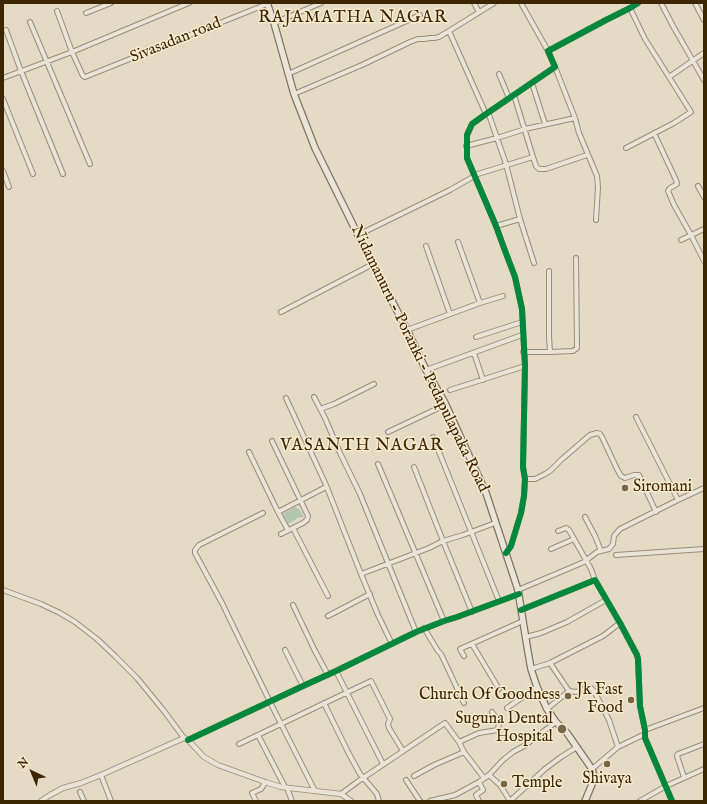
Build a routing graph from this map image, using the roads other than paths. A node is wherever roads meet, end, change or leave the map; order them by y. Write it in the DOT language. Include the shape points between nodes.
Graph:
graph roads {
  1 [pos="111,3"];
  2 [pos="188,3"];
  3 [pos="321,3"];
  4 [pos="474,3"];
  5 [pos="494,3"];
  6 [pos="521,3"];
  7 [pos="638,3"];
  8 [pos="661,3"];
  9 [pos="695,3"];
  10 [pos="267,4"];
  11 [pos="487,5"];
  12 [pos="630,8"];
  13 [pos="56,11"];
  14 [pos="479,12"];
  15 [pos="86,13"];
  16 [pos="420,15"];
  17 [pos="704,20"];
  18 [pos="30,22"];
  19 [pos="274,23"];
  20 [pos="6,30"];
  21 [pos="449,31"];
  22 [pos="548,51"];
  23 [pos="72,52"];
  24 [pos="704,53"];
  25 [pos="693,60"];
  26 [pos="47,62"];
  27 [pos="555,67"];
  28 [pos="21,71"];
  29 [pos="288,74"];
  30 [pos="498,74"];
  31 [pos="669,77"];
  32 [pos="3,78"];
  33 [pos="704,80"];
  34 [pos="532,83"];
  35 [pos="294,94"];
  36 [pos="514,95"];
  37 [pos="509,98"];
  38 [pos="3,99"];
  39 [pos="487,113"];
  40 [pos="575,118"];
  41 [pos="545,124"];
  42 [pos="525,130"];
  43 [pos="654,133"];
  44 [pos="497,138"];
  45 [pos="466,146"];
  46 [pos="626,148"];
  47 [pos="587,154"];
  48 [pos="533,157"];
  49 [pos="90,164"];
  50 [pos="506,164"];
  51 [pos="3,171"];
  52 [pos="33,174"];
  53 [pos="64,174"];
  54 [pos="474,176"];
  55 [pos="698,186"];
  56 [pos="9,187"];
  57 [pos="704,197"];
  58 [pos="520,218"];
  59 [pos="596,220"];
  60 [pos="496,226"];
  61 [pos="704,228"];
  62 [pos="358,235"];
  63 [pos="691,235"];
  64 [pos="681,240"];
  65 [pos="458,242"];
  66 [pos="426,246"];
  67 [pos="576,258"];
  68 [pos="704,261"];
  69 [pos="534,263"];
  70 [pos="373,264"];
  71 [pos="549,271"];
  72 [pos="503,296"];
  73 [pos="480,302"];
  74 [pos="281,312"];
  75 [pos="450,314"];
  76 [pos="522,322"];
  77 [pos="407,330"];
  78 [pos="522,335"];
  79 [pos="476,337"];
  80 [pos="523,352"];
  81 [pos="550,352"];
  82 [pos="474,353"];
  83 [pos="524,366"];
  84 [pos="426,370"];
  85 [pos="483,380"];
  86 [pos="374,384"];
  87 [pos="450,390"];
  88 [pos="314,397"];
  89 [pos="286,398"];
  90 [pos="445,405"];
  91 [pos="320,409"];
  92 [pos="636,417"];
  93 [pos="388,432"];
  94 [pos="432,437"];
  95 [pos="272,441"];
  96 [pos="249,452"];
  97 [pos="378,464"];
  98 [pos="414,467"];
  99 [pos="524,479"];
  100 [pos="326,487"];
  101 [pos="704,488"];
  102 [pos="301,500"];
  103 [pos="678,500"];
  104 [pos="278,512"];
  105 [pos="656,512"];
  106 [pos="263,513"];
  107 [pos="585,517"];
  108 [pos="496,523"];
  109 [pos="293,528"];
  110 [pos="288,530"];
  111 [pos="558,531"];
  112 [pos="471,532"];
  113 [pos="281,534"];
  114 [pos="574,539"];
  115 [pos="442,541"];
  116 [pos="551,549"];
  117 [pos="704,549"];
  118 [pos="600,551"];
  119 [pos="415,554"];
  120 [pos="506,554"];
  121 [pos="616,555"];
  122 [pos="585,560"];
  123 [pos="388,564"];
  124 [pos="362,574"];
  125 [pos="595,580"];
  126 [pos="3,590"];
  127 [pos="518,592"];
  128 [pos="370,594"];
  129 [pos="328,596"];
  130 [pos="606,600"];
  131 [pos="499,601"];
  132 [pos="294,605"];
  133 [pos="521,610"];
  134 [pos="472,612"];
  135 [pos="328,616"];
  136 [pos="444,621"];
  137 [pos="523,621"];
  138 [pos="620,623"];
  139 [pos="424,628"];
  140 [pos="416,632"];
  141 [pos="526,637"];
  142 [pos="392,644"];
  143 [pos="472,644"];
  144 [pos="285,650"];
  145 [pos="464,656"];
  146 [pos="550,663"];
  147 [pos="531,669"];
  148 [pos="336,671"];
  149 [pos="328,674"];
  150 [pos="303,686"];
  151 [pos="537,687"];
  152 [pos="499,689"];
  153 [pos="347,692"];
  154 [pos="569,692"];
  155 [pos="270,702"];
  156 [pos="324,703"];
  157 [pos="464,703"];
  158 [pos="507,708"];
  159 [pos="704,708"];
  160 [pos="547,709"];
  161 [pos="492,712"];
  162 [pos="556,722"];
  163 [pos="281,724"];
  164 [pos="645,732"];
  165 [pos="258,735"];
  166 [pos="186,739"];
  167 [pos="459,742"];
  168 [pos="239,744"];
  169 [pos="703,746"];
  170 [pos="577,747"];
  171 [pos="618,747"];
  172 [pos="403,751"];
  173 [pos="464,752"];
  174 [pos="383,764"];
  175 [pos="592,769"];
  176 [pos="704,769"];
  177 [pos="101,774"];
  178 [pos="489,775"];
  179 [pos="414,776"];
  180 [pos="684,777"];
  181 [pos="363,778"];
  182 [pos="484,778"];
  183 [pos="406,780"];
  184 [pos="265,782"];
  185 [pos="479,782"];
  186 [pos="666,786"];
  187 [pos="286,788"];
  188 [pos="315,791"];
  189 [pos="80,792"];
  190 [pos="341,794"];
  191 [pos="441,800"];
  192 [pos="41,801"];
  193 [pos="84,801"];
  194 [pos="111,801"];
  195 [pos="256,801"];
  196 [pos="292,801"];
  197 [pos="351,801"];
  198 [pos="379,801"];
  199 [pos="420,801"];
  200 [pos="430,801"];
  201 [pos="480,801"];
  202 [pos="510,801"];
  203 [pos="584,801"];
  204 [pos="640,801"];
  205 [pos="672,801"];
  1 -- 15 [label="street"];
  2 -- 23 [label="street"];
  3 -- 19 [label="street"];
  4 -- 14 [label="street"];
  5 -- 11 [label="street"];
  6 -- 22 [label="street"];
  7 -- 12 [label="street"];
  8 -- 25 [label="street"];
  9 -- 17 [label="street"];
  10 -- 19 [label="main road, Nidamanuru - Poranki - Pedapulapaka Road"];
  10 -- 23 [label="street, Sivasadan road" via="86,77 83,76"];
  11 -- 14 [label="street"];
  12 -- 22 [label="street"];
  12 -- 31 [label="street" via="645,39"];
  13 -- 23 [label="street"];
  14 -- 21 [label="street"];
  16 -- 29 [label="street"];
  18 -- 26 [label="street"];
  19 -- 29 [label="main road, Nidamanuru - Poranki - Pedapulapaka Road"];
  20 -- 28 [label="street"];
  21 -- 35 [label="street" via="439,37 410,42"];
  21 -- 39 [label="street"];
  22 -- 27 [label="street"];
  23 -- 26 [label="street"];
  24 -- 25 [label="street"];
  25 -- 31 [label="street"];
  25 -- 33 [label="street"];
  26 -- 28 [label="street"];
  26 -- 49 [label="street"];
  27 -- 34 [label="street"];
  27 -- 40 [label="street"];
  28 -- 32 [label="street"];
  28 -- 53 [label="street"];
  29 -- 35 [label="main road, Nidamanuru - Poranki - Pedapulapaka Road"];
  30 -- 37 [label="street"];
  31 -- 43 [label="street" via="691,112"];
  34 -- 36 [label="street"];
  34 -- 41 [label="street"];
  35 -- 62 [label="main road, Nidamanuru - Poranki - Pedapulapaka Road" via="315,148"];
  36 -- 37 [label="street"];
  36 -- 42 [label="street"];
  37 -- 39 [label="street"];
  38 -- 52 [label="street"];
  39 -- 44 [label="street"];
  39 -- 45 [label="street" via="472,124 466,135"];
  40 -- 41 [label="street"];
  40 -- 47 [label="street"];
  41 -- 42 [label="street"];
  42 -- 44 [label="street"];
  42 -- 48 [label="street"];
  43 -- 46 [label="street"];
  43 -- 63 [label="street" via="677,184 668,191"];
  44 -- 45 [label="street"];
  44 -- 50 [label="street"];
  45 -- 54 [label="street"];
  47 -- 48 [label="street" via="546,169 539,169"];
  47 -- 59 [label="street" via="598,187"];
  48 -- 50 [label="street"];
  50 -- 54 [label="street"];
  50 -- 58 [label="street"];
  51 -- 56 [label="street"];
  54 -- 60 [label="street"];
  54 -- 62 [label="street"];
  55 -- 57 [label="street"];
  58 -- 60 [label="street"];
  58 -- 69 [label="street"];
  60 -- 76 [label="street" via="516,277"];
  61 -- 63 [label="street"];
  62 -- 70 [label="main road, Nidamanuru - Poranki - Pedapulapaka Road"];
  63 -- 64 [label="street"];
  63 -- 68 [label="street"];
  65 -- 73 [label="street"];
  66 -- 75 [label="street"];
  67 -- 81 [label="street" via="576,350"];
  70 -- 74 [label="street"];
  70 -- 77 [label="main road, Nidamanuru - Poranki - Pedapulapaka Road"];
  71 -- 81 [label="street"];
  72 -- 73 [label="street"];
  73 -- 75 [label="street"];
  75 -- 77 [label="street"];
  76 -- 78 [label="street"];
  76 -- 79 [label="street"];
  77 -- 84 [label="main road, Nidamanuru - Poranki - Pedapulapaka Road"];
  78 -- 80 [label="street"];
  78 -- 82 [label="street"];
  80 -- 81 [label="street"];
  80 -- 83 [label="street"];
  82 -- 84 [label="street"];
  82 -- 85 [label="street"];
  83 -- 85 [label="street"];
  83 -- 99 [label="street"];
  84 -- 90 [label="main road, Nidamanuru - Poranki - Pedapulapaka Road"];
  85 -- 87 [label="street"];
  86 -- 91 [label="street"];
  88 -- 91 [label="street"];
  89 -- 100 [label="street"];
  90 -- 93 [label="street"];
  90 -- 108 [label="main road, Nidamanuru - Poranki - Pedapulapaka Road" via="486,493"];
  91 -- 123 [label="street" via="360,494"];
  92 -- 103 [label="street"];
  94 -- 112 [label="street"];
  95 -- 102 [label="street"];
  96 -- 104 [label="street"];
  97 -- 119 [label="street"];
  98 -- 115 [label="street"];
  99 -- 105 [label="street" via="535,479 550,471 590,435 598,433 602,436 621,476 625,478 639,475"];
  99 -- 120 [label="street" via="521,513"];
  100 -- 102 [label="street"];
  100 -- 124 [label="street"];
  101 -- 103 [label="street"];
  102 -- 104 [label="street"];
  102 -- 109 [label="street" via="308,518"];
  103 -- 105 [label="street"];
  104 -- 110 [label="street"];
  105 -- 118 [label="street" via="620,529 614,536 611,548"];
  106 -- 155 [label="street" via="199,545 195,550"];
  107 -- 118 [label="street"];
  108 -- 112 [label="street"];
  108 -- 120 [label="main road, Nidamanuru - Poranki - Pedapulapaka Road"];
  109 -- 110 [label="street"];
  109 -- 129 [label="street"];
  110 -- 113 [label="street"];
  111 -- 114 [label="street" via="568,528"];
  112 -- 115 [label="street"];
  112 -- 131 [label="street"];
  114 -- 116 [label="street"];
  114 -- 122 [label="street"];
  115 -- 119 [label="street"];
  115 -- 134 [label="street"];
  117 -- 121 [label="street"];
  118 -- 122 [label="street"];
  119 -- 123 [label="street"];
  119 -- 136 [label="street"];
  120 -- 127 [label="main road, Nidamanuru - Poranki - Pedapulapaka Road"];
  122 -- 125 [label="street"];
  122 -- 127 [label="street"];
  123 -- 124 [label="street"];
  123 -- 140 [label="street"];
  124 -- 128 [label="street"];
  125 -- 130 [label="street"];
  125 -- 133 [label="street"];
  126 -- 166 [label="street" via="60,613 97,639 137,678"];
  127 -- 131 [label="street"];
  127 -- 133 [label="main road, Nidamanuru - Poranki - Pedapulapaka Road"];
  128 -- 135 [label="street"];
  128 -- 142 [label="street"];
  130 -- 138 [label="street"];
  130 -- 141 [label="street" via="566,622"];
  131 -- 134 [label="street"];
  132 -- 149 [label="street"];
  133 -- 137 [label="main road, Nidamanuru - Poranki - Pedapulapaka Road"];
  134 -- 136 [label="street"];
  136 -- 139 [label="street"];
  137 -- 141 [label="main road, Nidamanuru - Poranki - Pedapulapaka Road"];
  137 -- 143 [label="street"];
  138 -- 146 [label="street" via="603,636"];
  138 -- 164 [label="street" via="638,659 640,706"];
  139 -- 140 [label="street"];
  139 -- 157 [label="street" via="441,654"];
  140 -- 142 [label="street"];
  141 -- 147 [label="main road, Nidamanuru - Poranki - Pedapulapaka Road"];
  142 -- 148 [label="street"];
  143 -- 145 [label="street" via="460,649"];
  143 -- 152 [label="street"];
  144 -- 150 [label="street"];
  146 -- 147 [label="street"];
  146 -- 154 [label="street"];
  147 -- 151 [label="main road, Nidamanuru - Poranki - Pedapulapaka Road"];
  148 -- 149 [label="street"];
  148 -- 153 [label="street"];
  149 -- 150 [label="street"];
  150 -- 155 [label="street"];
  151 -- 158 [label="street"];
  151 -- 160 [label="main road, Nidamanuru - Poranki - Pedapulapaka Road"];
  153 -- 156 [label="street"];
  153 -- 172 [label="street" via="371,681 390,719 389,728"];
  153 -- 174 [label="street"];
  154 -- 160 [label="street"];
  154 -- 171 [label="street" via="588,688 594,691 609,720"];
  155 -- 163 [label="street"];
  155 -- 166 [label="street"];
  156 -- 163 [label="street"];
  156 -- 181 [label="street"];
  159 -- 164 [label="street"];
  160 -- 162 [label="main road, Nidamanuru - Poranki - Pedapulapaka Road"];
  161 -- 167 [label="street" via="499,722 498,730 479,733"];
  162 -- 170 [label="main road, Nidamanuru - Poranki - Pedapulapaka Road"];
  162 -- 178 [label="street" via="513,752"];
  163 -- 165 [label="street"];
  163 -- 188 [label="street"];
  164 -- 171 [label="street"];
  164 -- 186 [label="street" via="645,738"];
  165 -- 168 [label="street"];
  165 -- 187 [label="street"];
  166 -- 177 [label="street"];
  166 -- 184 [label="street" via="210,761"];
  167 -- 172 [label="street" via="445,723"];
  167 -- 173 [label="street"];
  169 -- 180 [label="street" via="678,754"];
  170 -- 175 [label="main road, Nidamanuru - Poranki - Pedapulapaka Road"];
  170 -- 202 [label="street" via="545,769"];
  171 -- 175 [label="street"];
  172 -- 174 [label="street"];
  173 -- 179 [label="street"];
  173 -- 182 [label="street"];
  174 -- 181 [label="street"];
  175 -- 203 [label="main road" via="593,782"];
  176 -- 180 [label="street"];
  177 -- 192 [label="street" via="64,788"];
  177 -- 194 [label="street"];
  178 -- 182 [label="street"];
  178 -- 202 [label="street" via="500,785"];
  180 -- 186 [label="street"];
  181 -- 190 [label="street"];
  181 -- 198 [label="street" via="377,794"];
  182 -- 185 [label="street"];
  183 -- 199 [label="street"];
  184 -- 187 [label="street"];
  184 -- 195 [label="street" via="261,789 252,793"];
  185 -- 191 [label="street"];
  185 -- 201 [label="street" via="483,790 476,795"];
  186 -- 204 [label="street"];
  186 -- 205 [label="street"];
  187 -- 188 [label="street"];
  187 -- 196 [label="street"];
  188 -- 190 [label="street"];
  189 -- 193 [label="street"];
  190 -- 197 [label="street"];
  191 -- 200 [label="street"];
}
